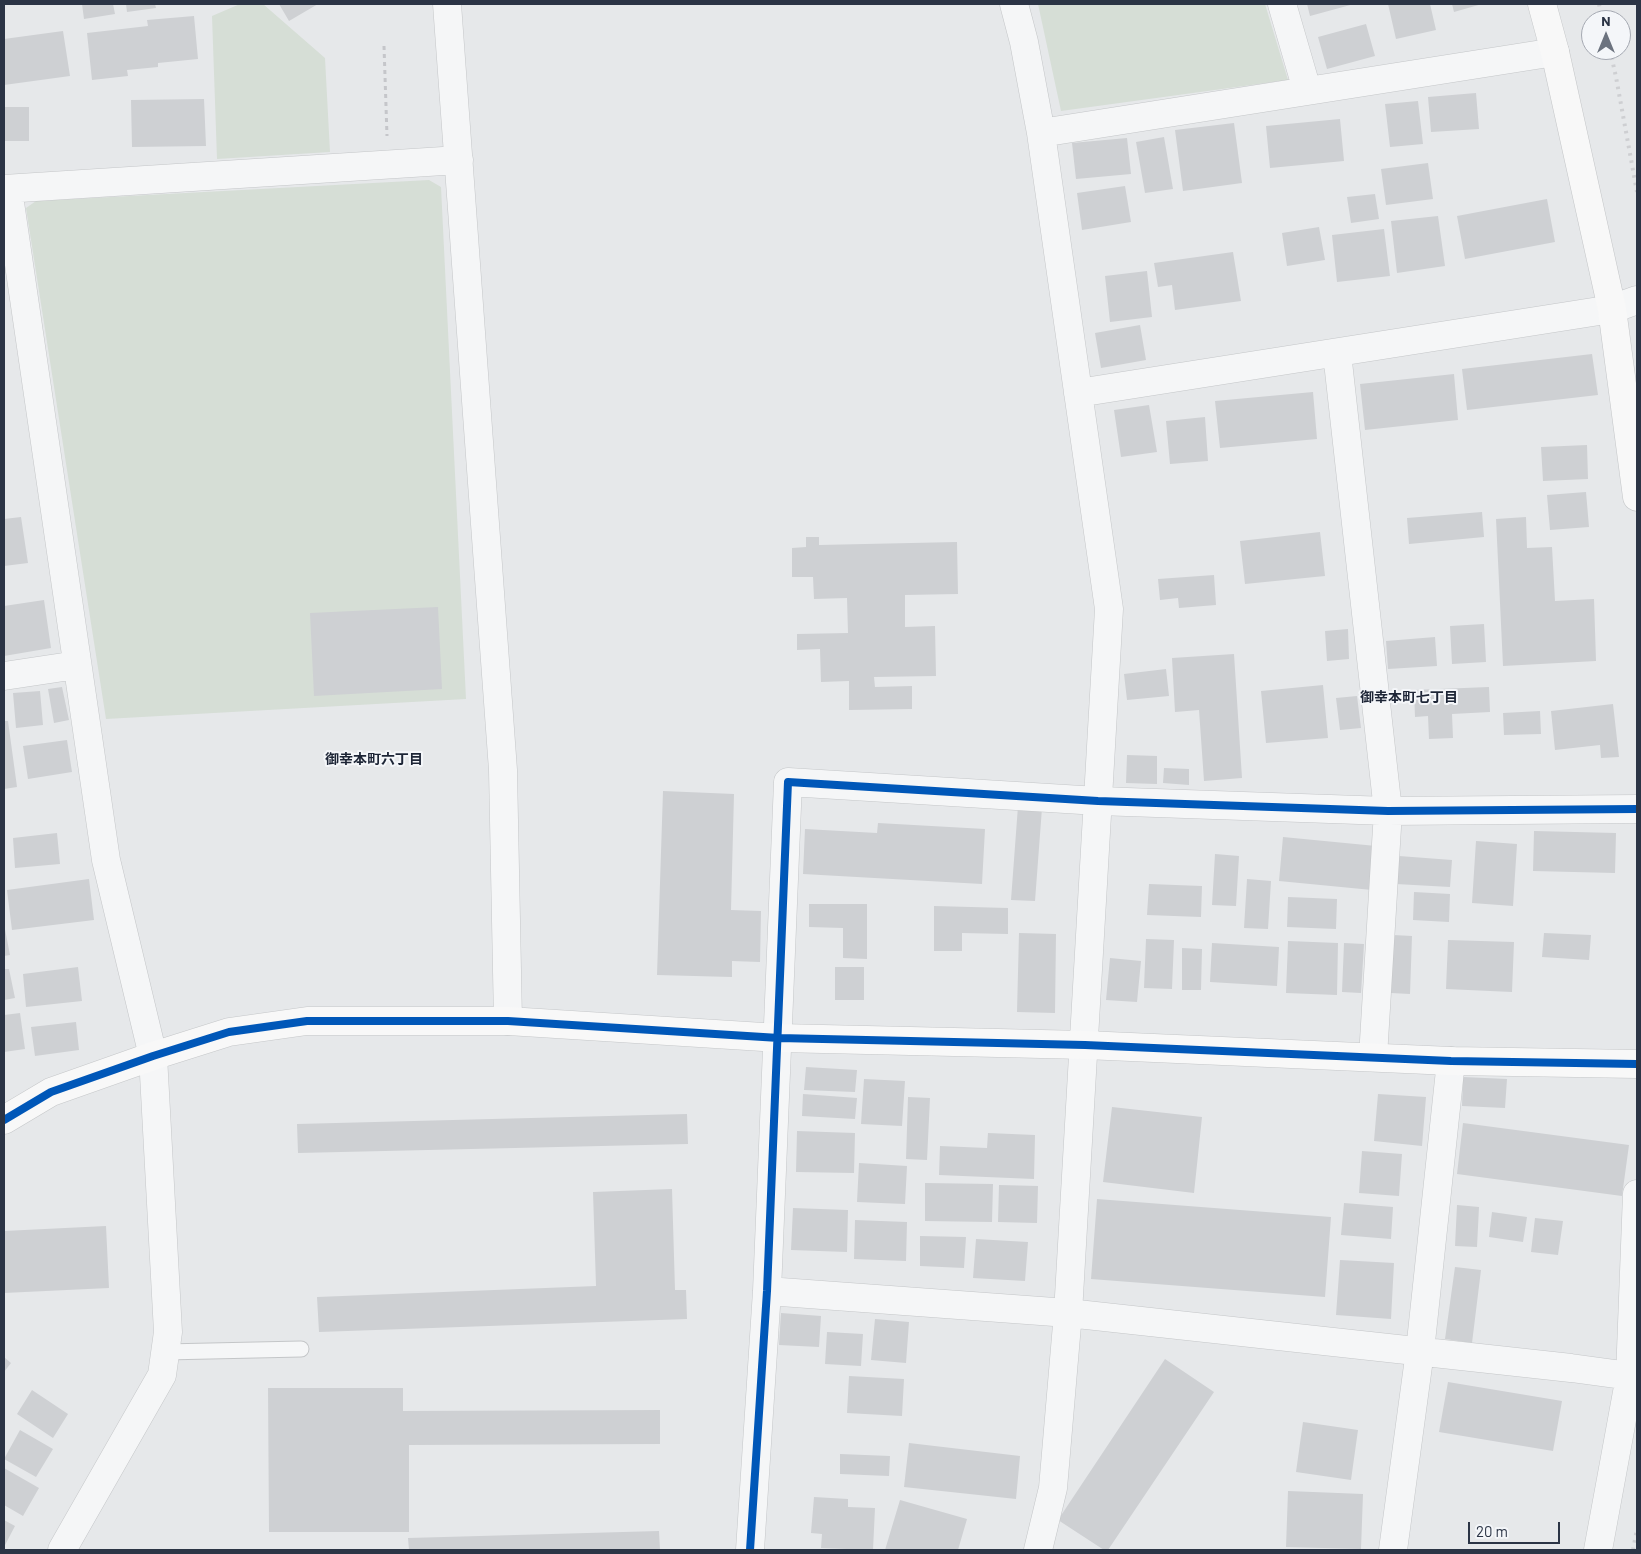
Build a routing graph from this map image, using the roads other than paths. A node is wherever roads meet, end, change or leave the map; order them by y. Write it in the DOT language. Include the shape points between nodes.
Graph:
graph roads {
  1 [pos="447,4"];
  2 [pos="1014,4"];
  3 [pos="1282,4"];
  4 [pos="1542,4"];
  5 [pos="1555,52"];
  6 [pos="1307,90"];
  7 [pos="1041,133"];
  8 [pos="459,160"];
  9 [pos="6,189"];
  10 [pos="1637,300"];
  11 [pos="1612,310"];
  12 [pos="1337,354"];
  13 [pos="1078,393"];
  14 [pos="1637,497"];
  15 [pos="77,665"];
  16 [pos="4,676"];
  17 [pos="1098,801"];
  18 [pos="1637,810"];
  19 [pos="1388,811"];
  20 [pos="508,1021"];
  21 [pos="779,1038"];
  22 [pos="1085,1045"];
  23 [pos="153,1056"];
  24 [pos="1373,1056"];
  25 [pos="1451,1061"];
  26 [pos="1637,1064"];
  27 [pos="4,1120"];
  28 [pos="1637,1194"];
  29 [pos="767,1291"];
  30 [pos="1068,1313"];
  31 [pos="302,1349"];
  32 [pos="1420,1351"];
  33 [pos="165,1352"];
  34 [pos="1630,1376"];
  35 [pos="62,1550"];
  36 [pos="750,1550"];
  37 [pos="1038,1550"];
  38 [pos="1393,1550"];
  39 [pos="1598,1550"];
  1 -- 8 [label="street"];
  2 -- 7 [label="street"];
  3 -- 6 [label="street"];
  4 -- 5 [label="street"];
  5 -- 6 [label="street"];
  5 -- 11 [label="street"];
  6 -- 7 [label="street"];
  7 -- 13 [label="street"];
  8 -- 9 [label="street"];
  8 -- 20 [label="street" via="504,770"];
  9 -- 15 [label="street"];
  10 -- 11 [label="street"];
  11 -- 12 [label="street"];
  11 -- 14 [label="street"];
  12 -- 13 [label="street"];
  12 -- 19 [label="street"];
  13 -- 17 [label="street" via="1109,609"];
  15 -- 16 [label="street"];
  15 -- 23 [label="street" via="106,860"];
  17 -- 19 [label="street"];
  17 -- 21 [label="street" via="788,782"];
  17 -- 22 [label="street"];
  18 -- 19 [label="street"];
  19 -- 24 [label="street"];
  20 -- 21 [label="street"];
  20 -- 23 [label="street" via="306,1021 229,1032"];
  21 -- 22 [label="street"];
  21 -- 29 [label="street"];
  22 -- 24 [label="street"];
  22 -- 30 [label="street"];
  23 -- 27 [label="street" via="51,1092"];
  23 -- 33 [label="street" via="168,1332"];
  24 -- 25 [label="street"];
  25 -- 26 [label="street"];
  25 -- 32 [label="street"];
  28 -- 34 [label="street"];
  29 -- 30 [label="street"];
  29 -- 36 [label="street"];
  30 -- 32 [label="street"];
  30 -- 37 [label="street" via="1053,1488"];
  31 -- 33 [label="lane"];
  32 -- 34 [label="street"];
  32 -- 38 [label="street"];
  33 -- 35 [label="street" via="162,1375"];
  34 -- 39 [label="street"];
}
